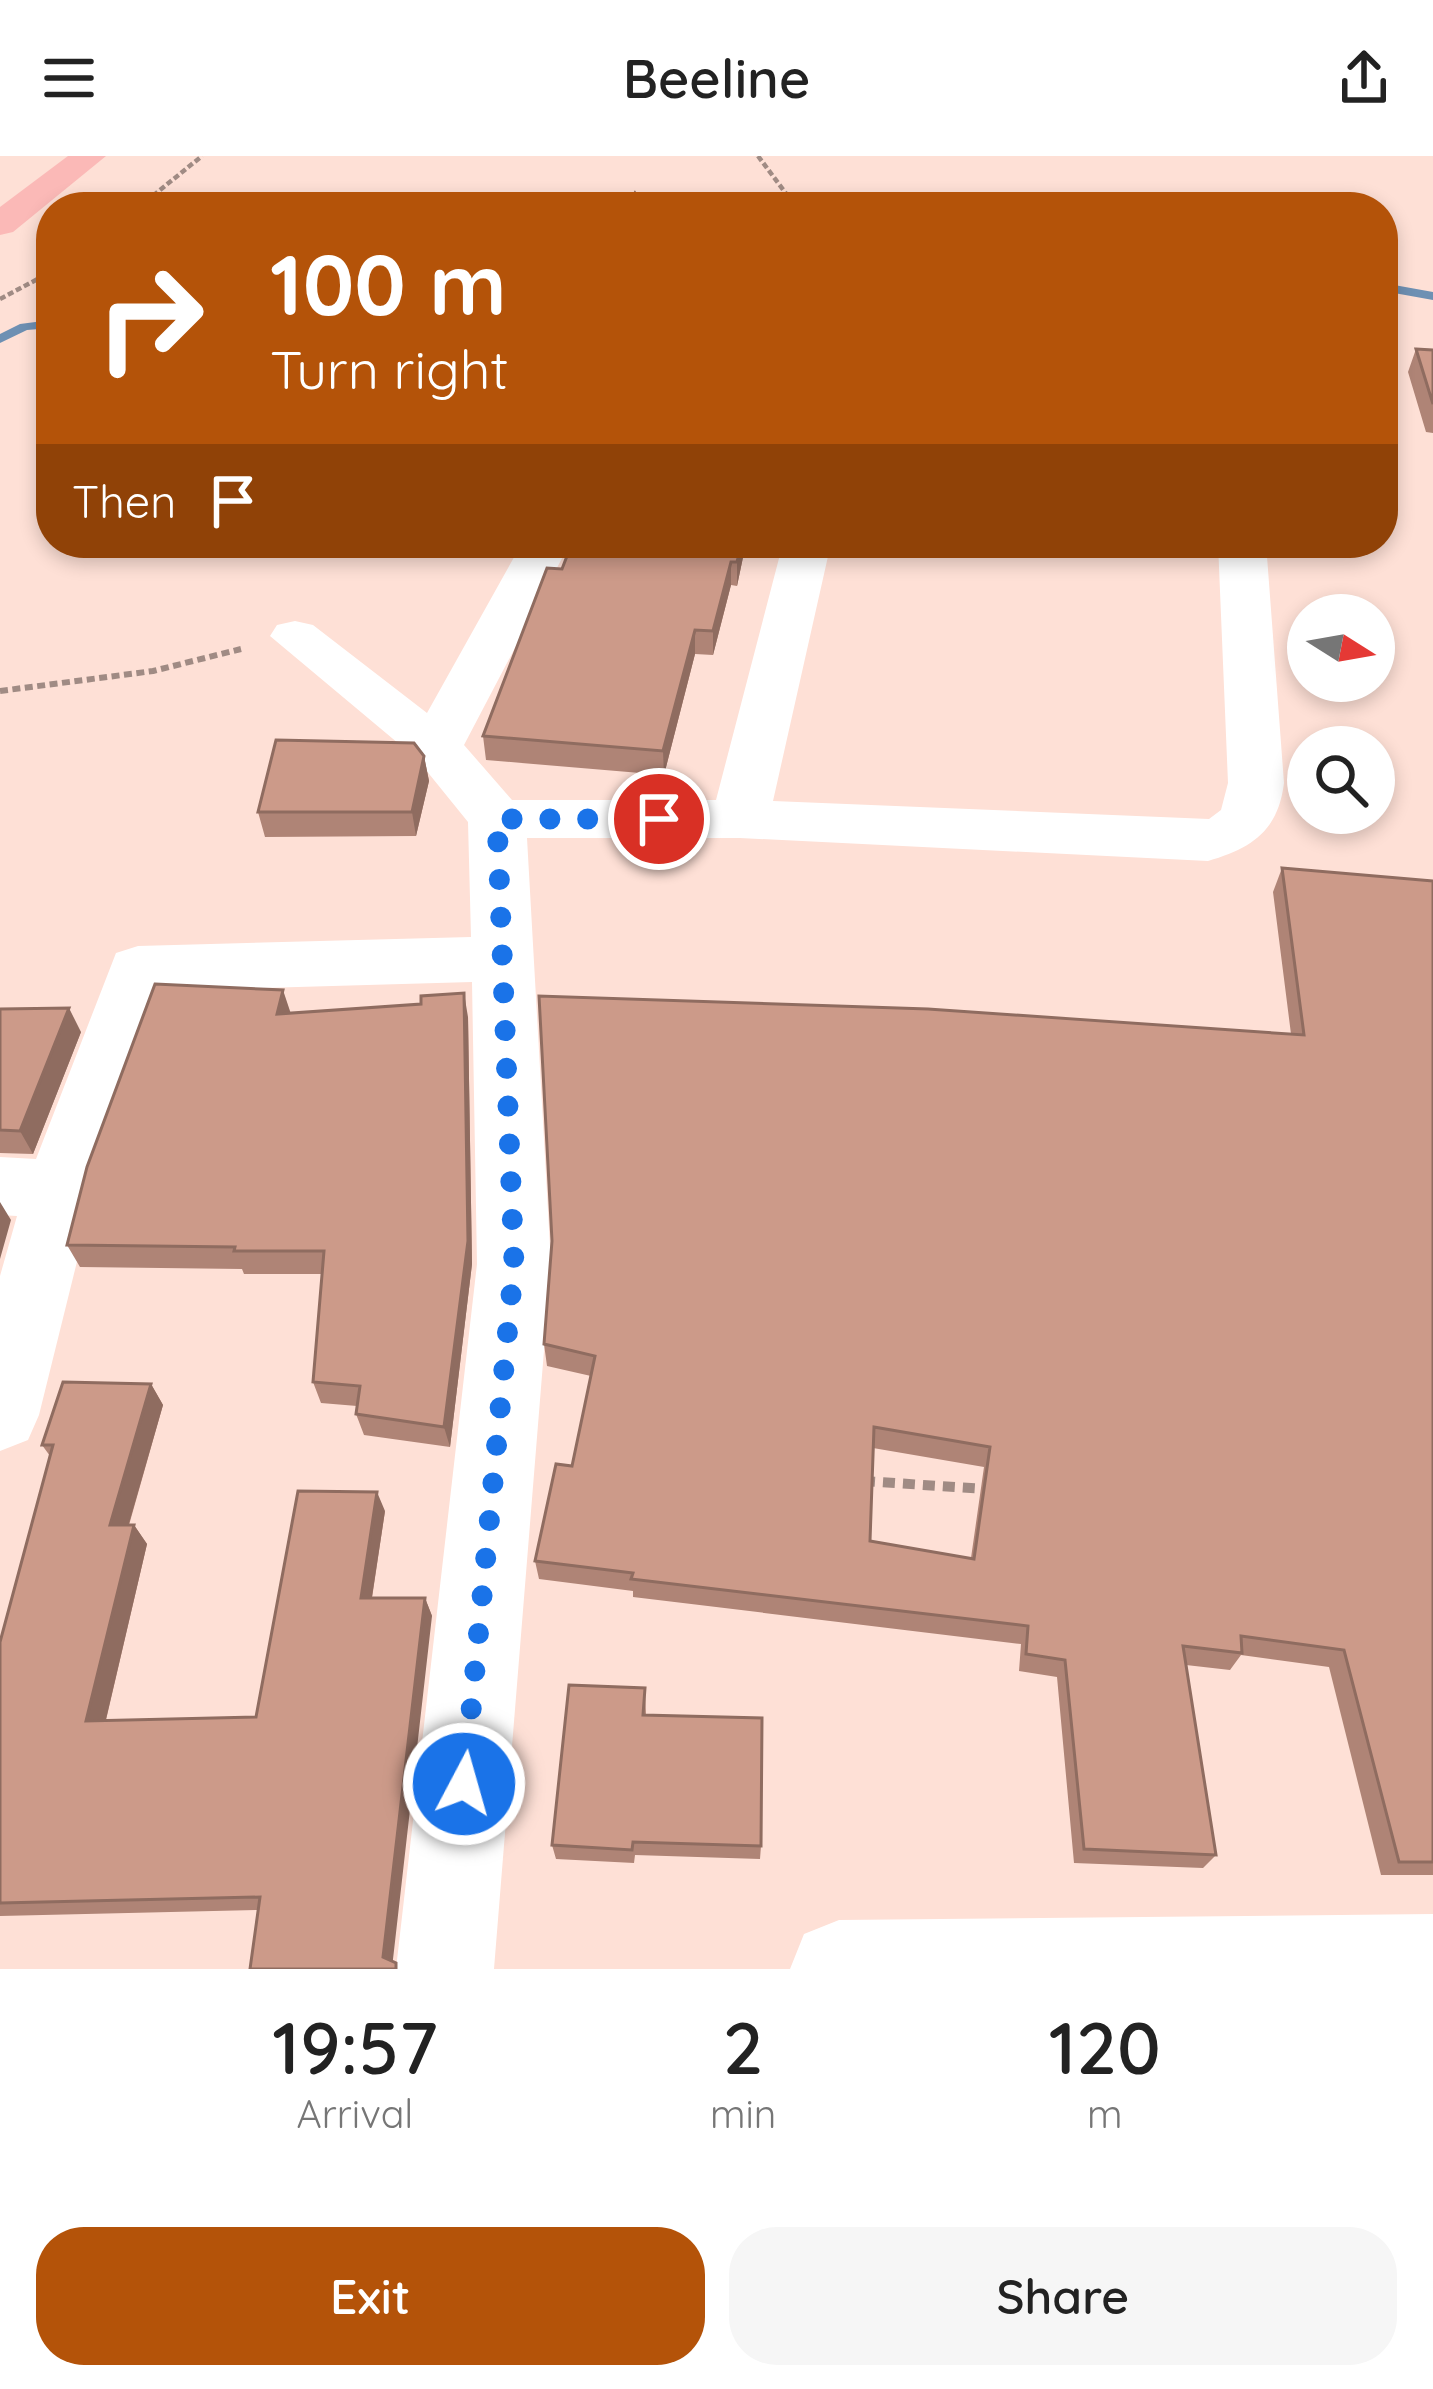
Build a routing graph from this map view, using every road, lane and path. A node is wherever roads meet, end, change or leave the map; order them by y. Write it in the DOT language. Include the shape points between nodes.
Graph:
graph roads {
  1 [pos="88,156"];
  2 [pos="202,156"];
  3 [pos="758,156"];
  4 [pos="41,192"];
  5 [pos="158,192"];
  6 [pos="785,192"];
  7 [pos="36,196"];
  8 [pos="0,224"];
  9 [pos="36,280"];
  10 [pos="0,299"];
  11 [pos="538,558"];
  12 [pos="803,558"];
  13 [pos="1243,558"];
  14 [pos="295,636"];
  15 [pos="0,691"];
  16 [pos="436,747"];
  17 [pos="497,819"];
  18 [pos="740,819"];
  19 [pos="503,959"];
  20 [pos="30,1187"];
  21 [pos="0,1415"];
  22 [pos="848,1480"];
  23 [pos="1012,1490"];
  24 [pos="1433,1963"];
  25 [pos="445,1969"];
  26 [pos="839,1969"];
  1 -- 4 [label="main road"];
  2 -- 5 [label="path"];
  3 -- 6 [label="path"];
  7 -- 8 [label="main road"];
  9 -- 10 [label="path"];
  11 -- 16 [label="street"];
  12 -- 18 [label="street"];
  13 -- 18 [label="street" via="1256,783 1252,813 1234,834 1208,842"];
  14 -- 15 [label="path" via="153,670"];
  14 -- 16 [label="street"];
  16 -- 17 [label="street"];
  17 -- 18 [label="street"];
  17 -- 19 [label="street"];
  19 -- 20 [label="street" via="138,969"];
  19 -- 25 [label="street" via="514,1264"];
  20 -- 21 [label="street"];
  22 -- 23 [label="path"];
  24 -- 26 [label="street"];
}
